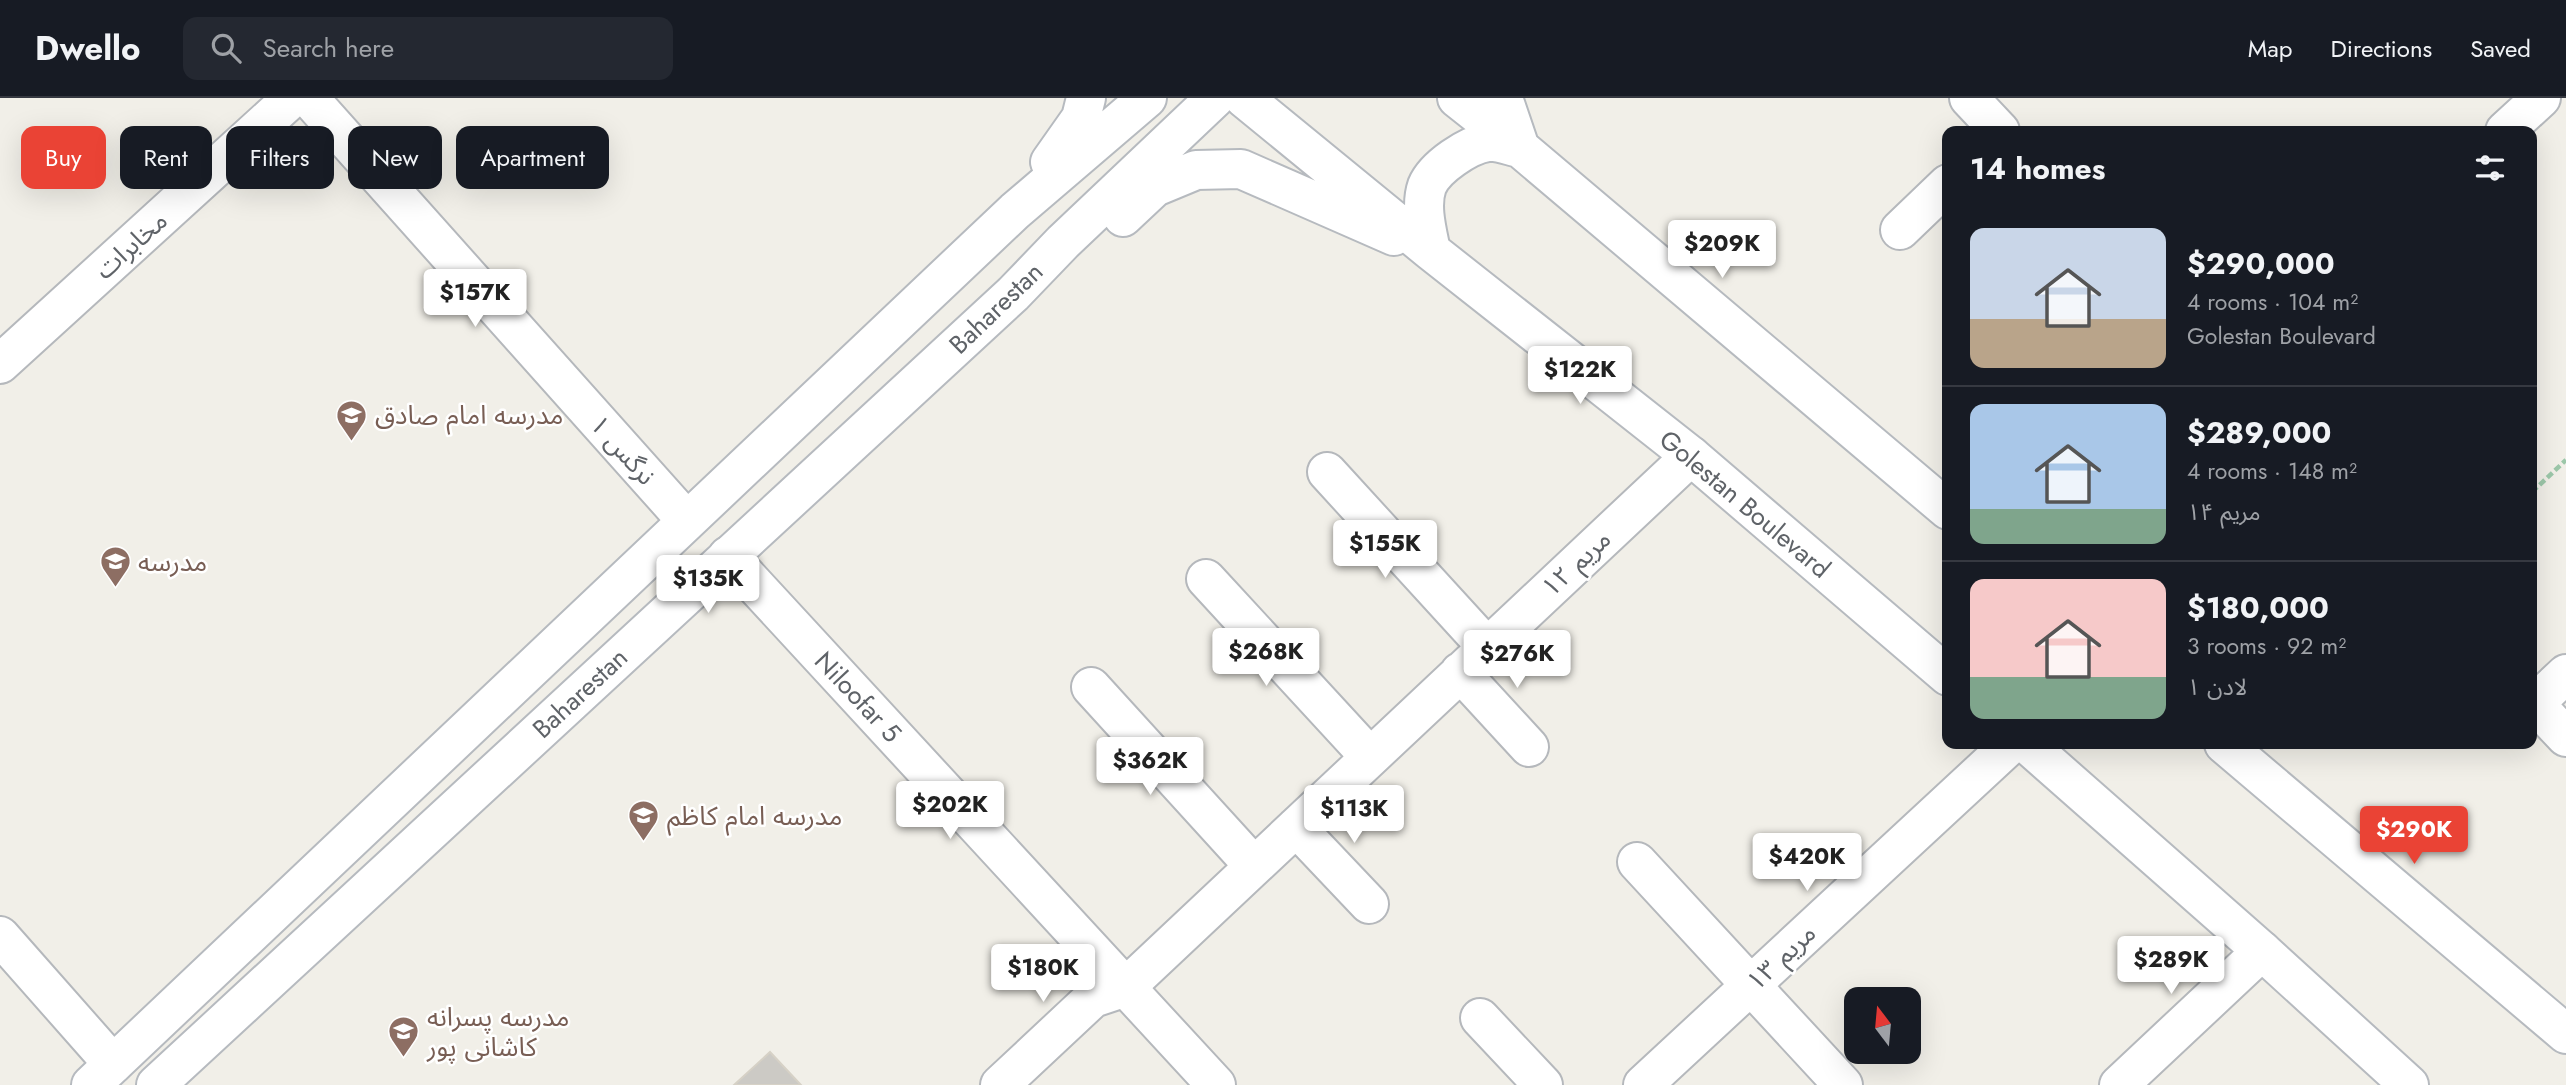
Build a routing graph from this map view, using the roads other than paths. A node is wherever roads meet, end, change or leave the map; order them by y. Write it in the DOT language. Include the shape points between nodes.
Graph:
graph roads {
  1 [pos="292,98"];
  2 [pos="309,98"];
  3 [pos="1086,98"];
  4 [pos="1147,98"];
  5 [pos="1215,98"];
  6 [pos="1244,98"];
  7 [pos="1457,98"];
  8 [pos="1503,98"];
  9 [pos="1969,98"];
  10 [pos="2541,98"];
  11 [pos="1995,126"];
  12 [pos="2510,126"];
  13 [pos="1520,148"];
  14 [pos="1942,190"];
  15 [pos="1016,211"];
  16 [pos="1900,230"];
  17 [pos="1431,251"];
  18 [pos="1013,294"];
  19 [pos="0,364"];
  20 [pos="1690,456"];
  21 [pos="1327,472"];
  22 [pos="1942,505"];
  23 [pos="686,520"];
  24 [pos="728,556"];
  25 [pos="1206,579"];
  26 [pos="1474,659"];
  27 [pos="1942,671"];
  28 [pos="2566,674"];
  29 [pos="1091,687"];
  30 [pos="2537,699"];
  31 [pos="2537,706"];
  32 [pos="2566,737"];
  33 [pos="1529,747"];
  34 [pos="2006,749"];
  35 [pos="2034,749"];
  36 [pos="2230,749"];
  37 [pos="1370,757"];
  38 [pos="1296,827"];
  39 [pos="1637,862"];
  40 [pos="1254,866"];
  41 [pos="1369,904"];
  42 [pos="0,936"];
  43 [pos="2262,951"];
  44 [pos="1752,984"];
  45 [pos="1126,987"];
  46 [pos="1480,1018"];
  47 [pos="2566,1034"];
  48 [pos="112,1078"];
  49 [pos="156,1085"];
  50 [pos="1000,1085"];
  51 [pos="1216,1085"];
  52 [pos="1543,1085"];
  53 [pos="1643,1085"];
  54 [pos="1843,1085"];
  55 [pos="2119,1085"];
  56 [pos="2409,1085"];
  1 -- 19 [label="main road, مخابرات"];
  2 -- 23 [label="main road, نرگس ۱"];
  3 -- 15 [label="main road" via="1081,118"];
  4 -- 15 [label="main road, Baharestan"];
  5 -- 18 [label="main road, Baharestan"];
  6 -- 17 [label="main road, Golestan Boulevard"];
  7 -- 13 [label="main road"];
  8 -- 13 [label="main road"];
  9 -- 11 [label="main road"];
  10 -- 12 [label="main road"];
  13 -- 17 [label="main road" via="1488,142 1459,153 1441,167 1427,186 1424,214"];
  13 -- 22 [label="main road"];
  14 -- 16 [label="main road"];
  15 -- 23 [label="main road, Baharestan"];
  17 -- 18 [label="main road" via="1241,169 1196,170 1155,187 1110,228"];
  17 -- 20 [label="main road, Golestan Boulevard"];
  18 -- 24 [label="main road, Baharestan"];
  20 -- 26 [label="main road, مریم ۱۲"];
  20 -- 27 [label="main road, Golestan Boulevard"];
  21 -- 26 [label="main road"];
  23 -- 48 [label="main road, Baharestan"];
  24 -- 45 [label="main road, Niloofar 5"];
  24 -- 49 [label="main road, Baharestan"];
  25 -- 37 [label="main road"];
  26 -- 33 [label="main road"];
  26 -- 37 [label="main road, مریم ۱۲"];
  28 -- 30 [label="main road"];
  29 -- 40 [label="main road"];
  31 -- 32 [label="main road"];
  34 -- 44 [label="main road, مریم ۱۳"];
  35 -- 43 [label="main road"];
  36 -- 47 [label="main road"];
  37 -- 38 [label="main road, مریم ۱۲"];
  38 -- 40 [label="main road, مریم ۱۲"];
  38 -- 41 [label="main road"];
  39 -- 44 [label="main road"];
  40 -- 45 [label="main road, مریم ۱۲"];
  42 -- 48 [label="main road"];
  43 -- 55 [label="main road"];
  43 -- 56 [label="main road"];
  44 -- 53 [label="main road, مریم ۱۳"];
  44 -- 54 [label="main road"];
  45 -- 50 [label="main road" via="1093,998"];
  45 -- 51 [label="main road, Niloofar 5"];
  46 -- 52 [label="main road"];
}
